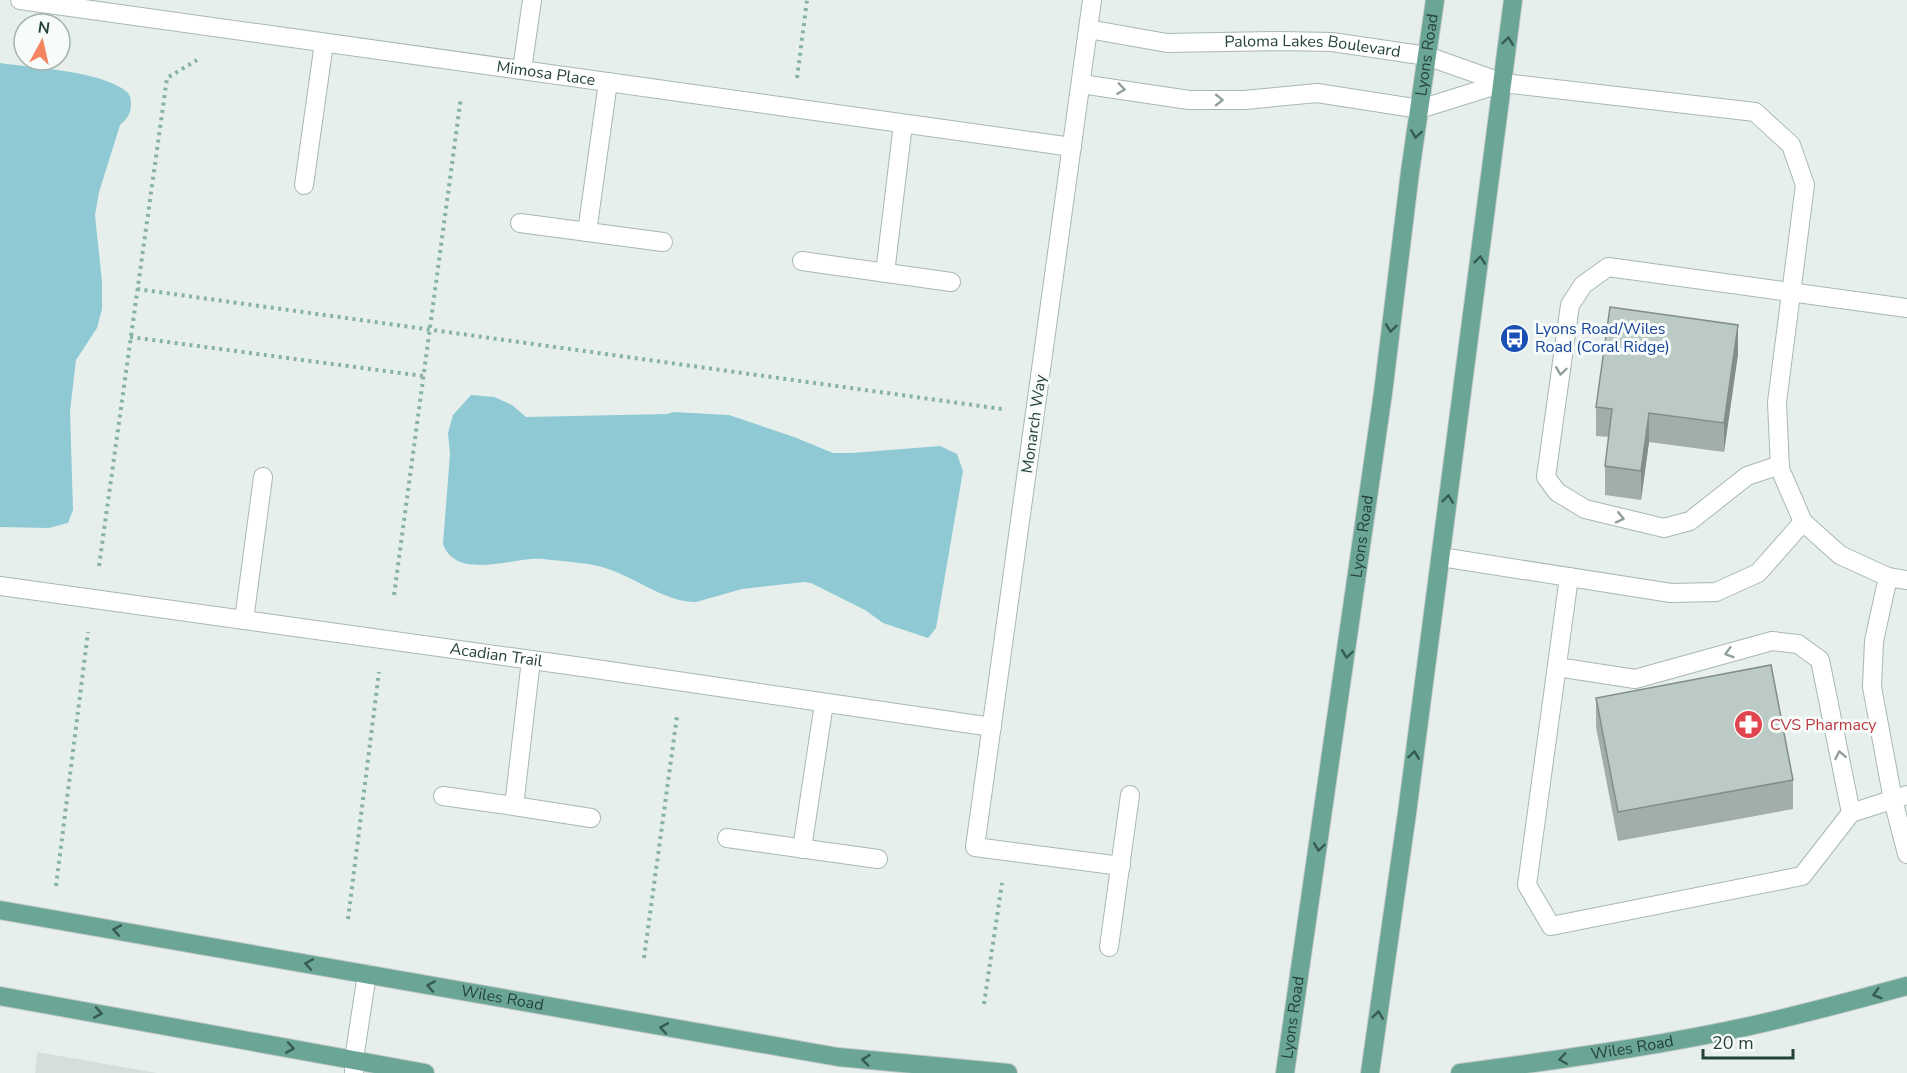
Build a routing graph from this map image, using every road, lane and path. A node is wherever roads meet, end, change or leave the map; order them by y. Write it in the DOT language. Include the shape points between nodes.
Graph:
graph roads {
  1 [pos="20,0"];
  2 [pos="532,0"];
  3 [pos="807,0"];
  4 [pos="1092,0"];
  5 [pos="1435,0"];
  6 [pos="1514,0"];
  7 [pos="1088,29"];
  8 [pos="324,43"];
  9 [pos="1427,56"];
  10 [pos="197,60"];
  11 [pos="522,70"];
  12 [pos="797,78"];
  13 [pos="608,82"];
  14 [pos="1503,82"];
  15 [pos="1081,84"];
  16 [pos="461,97"];
  17 [pos="1420,109"];
  18 [pos="903,124"];
  19 [pos="1072,147"];
  20 [pos="304,185"];
  21 [pos="520,223"];
  22 [pos="587,232"];
  23 [pos="663,242"];
  24 [pos="802,261"];
  25 [pos="885,273"];
  26 [pos="951,282"];
  27 [pos="137,289"];
  28 [pos="1792,291"];
  29 [pos="1907,308"];
  30 [pos="430,329"];
  31 [pos="130,337"];
  32 [pos="423,376"];
  33 [pos="1002,409"];
  34 [pos="1779,465"];
  35 [pos="263,477"];
  36 [pos="1803,522"];
  37 [pos="1441,557"];
  38 [pos="99,566"];
  39 [pos="1569,577"];
  40 [pos="1888,577"];
  41 [pos="1907,580"];
  42 [pos="0,586"];
  43 [pos="394,595"];
  44 [pos="244,620"];
  45 [pos="88,632"];
  46 [pos="531,660"];
  47 [pos="1557,667"];
  48 [pos="380,672"];
  49 [pos="824,703"];
  50 [pos="678,716"];
  51 [pos="992,727"];
  52 [pos="1131,795"];
  53 [pos="443,796"];
  54 [pos="1900,797"];
  55 [pos="514,806"];
  56 [pos="1851,813"];
  57 [pos="591,818"];
  58 [pos="727,838"];
  59 [pos="802,849"];
  60 [pos="1907,854"];
  61 [pos="878,859"];
  62 [pos="1120,866"];
  63 [pos="1002,883"];
  64 [pos="56,886"];
  65 [pos="0,910"];
  66 [pos="348,919"];
  67 [pos="1109,947"];
  68 [pos="644,958"];
  69 [pos="367,974"];
  70 [pos="1907,986"];
  71 [pos="0,996"];
  72 [pos="984,1004"];
  73 [pos="354,1066"];
  74 [pos="425,1073"];
  75 [pos="1008,1073"];
  76 [pos="1285,1073"];
  77 [pos="1370,1073"];
  78 [pos="1460,1073"];
  1 -- 8 [label="street, Mimosa Place"];
  2 -- 11 [label="street"];
  3 -- 12 [label="path"];
  4 -- 7 [label="street, Monarch Way"];
  5 -- 9 [label="main road, Lyons Road"];
  14 -- 6 [label="main road, one-way"];
  7 -- 9 [label="street, Paloma Lakes Boulevard" via="1167,43 1332,42"];
  7 -- 15 [label="street, Monarch Way"];
  8 -- 11 [label="street, Mimosa Place"];
  8 -- 20 [label="street"];
  9 -- 14 [label="street, Paloma Lakes Boulevard"];
  9 -- 17 [label="main road, Lyons Road"];
  10 -- 27 [label="path" via="166,78"];
  11 -- 13 [label="street, Mimosa Place"];
  13 -- 18 [label="street, Mimosa Place"];
  13 -- 22 [label="street"];
  14 -- 17 [label="street"];
  14 -- 28 [label="street" via="1755,112 1791,145 1805,185"];
  37 -- 14 [label="main road, one-way"];
  15 -- 17 [label="street, one-way" via="1189,100 1245,100 1317,93"];
  15 -- 19 [label="street, Monarch Way"];
  16 -- 30 [label="path"];
  17 -- 76 [label="main road, Lyons Road, one-way" via="1374,461"];
  18 -- 19 [label="street, Mimosa Place"];
  18 -- 25 [label="street"];
  19 -- 51 [label="street, Monarch Way"];
  21 -- 22 [label="street"];
  22 -- 23 [label="street"];
  24 -- 25 [label="street"];
  25 -- 26 [label="street"];
  27 -- 30 [label="path"];
  27 -- 31 [label="path"];
  28 -- 29 [label="street"];
  28 -- 34 [label="street" via="1777,402"];
  28 -- 34 [label="street, one-way" via="1608,267 1582,285 1570,305 1546,477 1557,492 1585,509 1664,528 1690,521 1747,476"];
  30 -- 32 [label="path"];
  30 -- 33 [label="path"];
  31 -- 32 [label="path"];
  31 -- 38 [label="path"];
  32 -- 43 [label="path"];
  34 -- 36 [label="street"];
  35 -- 44 [label="street"];
  36 -- 39 [label="street" via="1758,573 1716,592 1671,593"];
  36 -- 40 [label="street" via="1840,555"];
  37 -- 39 [label="street"];
  77 -- 37 [label="main road, one-way"];
  39 -- 47 [label="street"];
  40 -- 41 [label="street"];
  40 -- 54 [label="street" via="1874,641 1872,687"];
  42 -- 44 [label="street, Acadian Trail"];
  44 -- 46 [label="street, Acadian Trail"];
  45 -- 64 [label="path"];
  46 -- 49 [label="street, Acadian Trail"];
  46 -- 55 [label="street"];
  56 -- 47 [label="street, one-way" via="1820,660 1798,644 1772,641 1635,679"];
  47 -- 56 [label="street" via="1527,885 1551,926 1802,876"];
  48 -- 66 [label="path"];
  49 -- 51 [label="street, Acadian Trail"];
  49 -- 59 [label="street"];
  50 -- 68 [label="path"];
  51 -- 62 [label="street, Monarch Way" via="975,847"];
  52 -- 62 [label="street"];
  53 -- 55 [label="street"];
  54 -- 56 [label="street"];
  54 -- 60 [label="street"];
  55 -- 57 [label="street"];
  58 -- 59 [label="street"];
  59 -- 61 [label="street"];
  62 -- 67 [label="street"];
  63 -- 72 [label="path"];
  69 -- 65 [label="main road, Wiles Road, one-way"];
  69 -- 73 [label="street"];
  75 -- 69 [label="main road, Wiles Road, one-way" via="838,1057"];
  70 -- 78 [label="main road, Wiles Road, one-way" via="1726,1031"];
  71 -- 73 [label="main road, one-way"];
  73 -- 74 [label="main road"];
}
